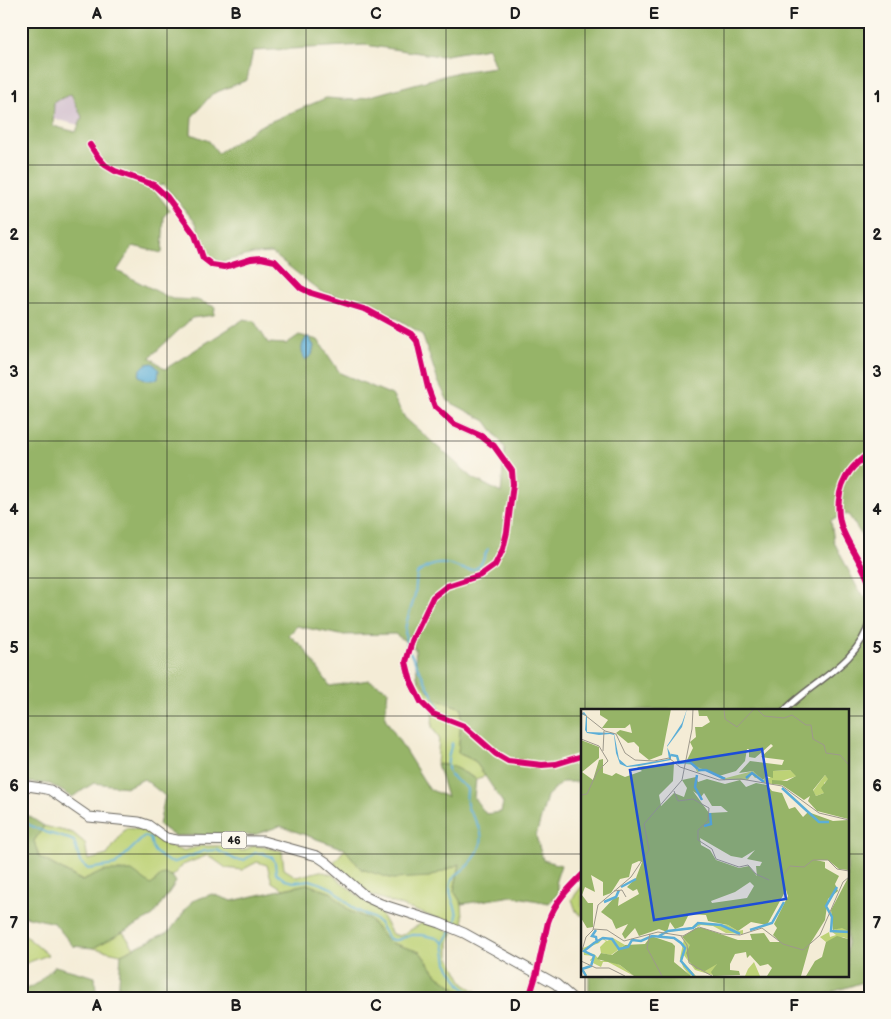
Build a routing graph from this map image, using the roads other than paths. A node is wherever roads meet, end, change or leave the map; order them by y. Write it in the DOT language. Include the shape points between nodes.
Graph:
graph roads {
  1 [pos="90,144"];
  2 [pos="870,453"];
  3 [pos="870,584"];
  4 [pos="870,621"];
  5 [pos="786,709"];
  6 [pos="581,756"];
  7 [pos="21,785"];
  8 [pos="581,876"];
  9 [pos="537,972"];
  10 [pos="530,998"];
  11 [pos="572,998"];
  1 -- 6 [label="street" via="105,165 115,172 154,185 167,196 195,235 203,258 212,265 225,267 261,258 275,261 301,288 367,310 411,334 417,341 435,407 454,424 494,446 512,471 514,484 503,549 495,564 481,575 448,586 433,597 412,641 406,662 411,682 421,702 433,714 464,726 508,761 542,765"];
  2 -- 3 [label="street" via="858,462 844,481 839,509 843,532"];
  4 -- 5 [label="street" via="859,646"];
  7 -- 9 [label="main road, 46" via="50,790 88,817 139,822 166,838 263,841 317,856 366,897 464,933"];
  8 -- 9 [label="street" via="560,898 550,915"];
  9 -- 10 [label="street"];
  9 -- 11 [label="main road"];
}
